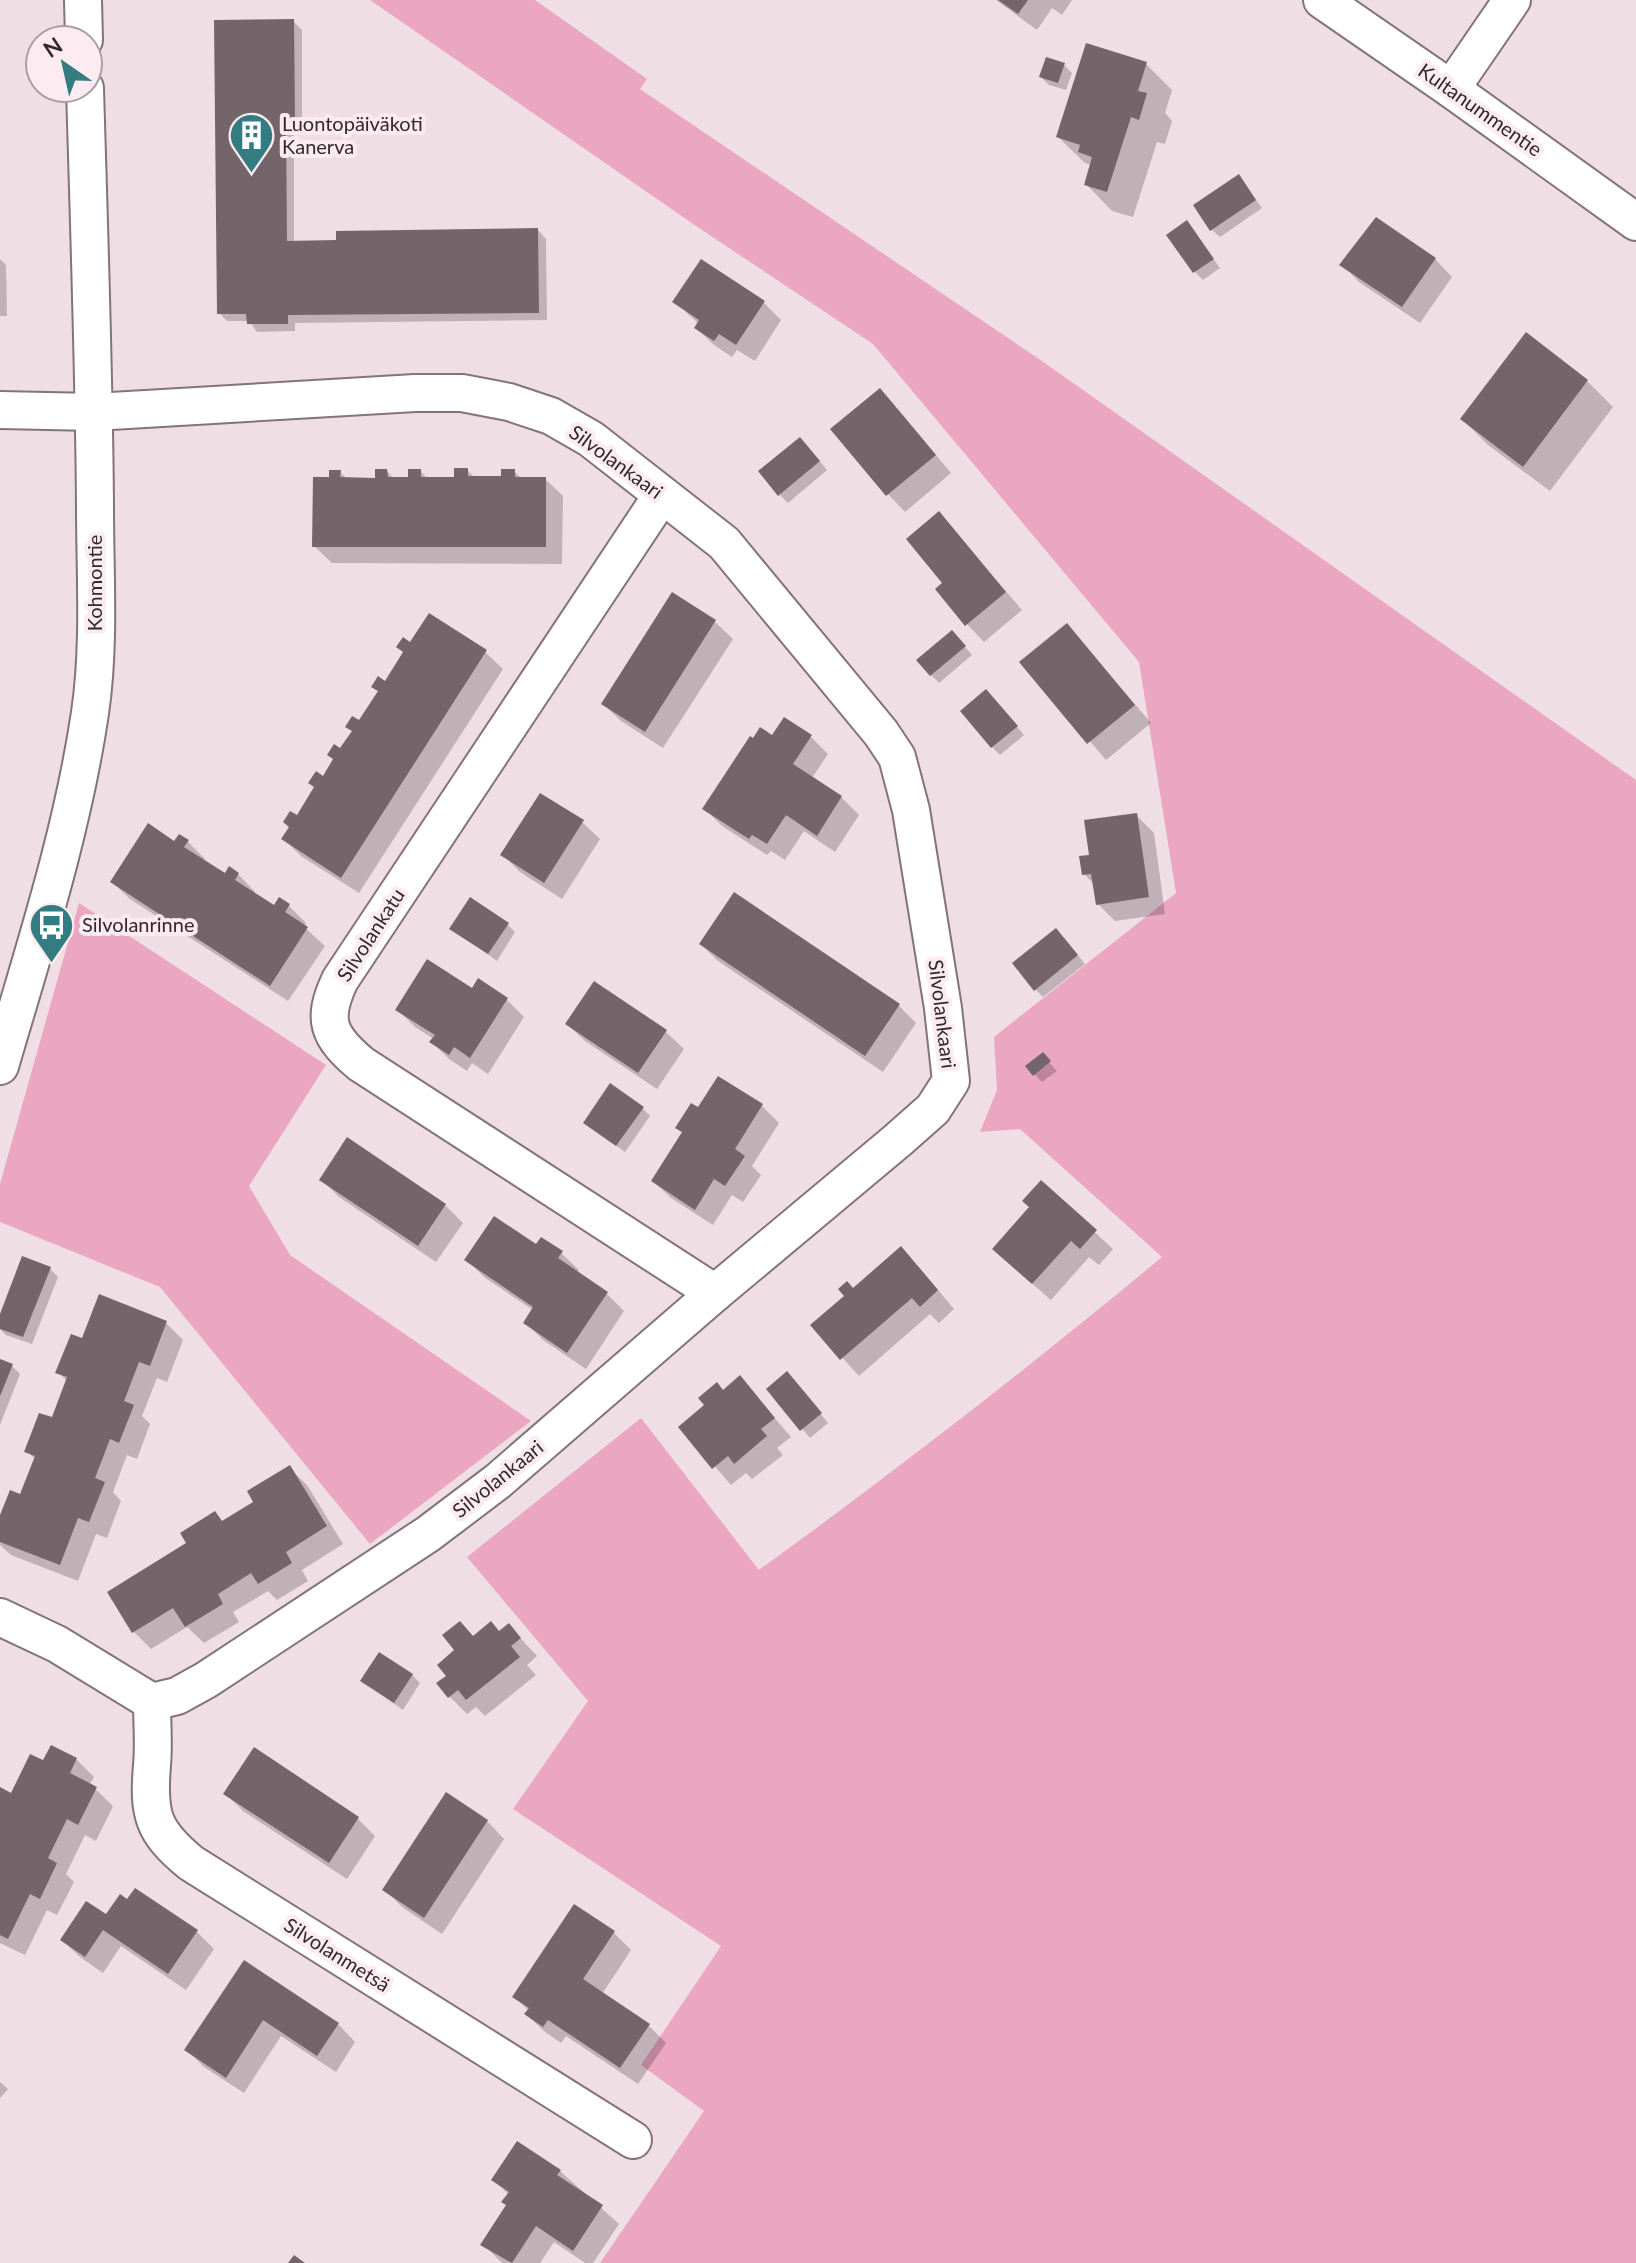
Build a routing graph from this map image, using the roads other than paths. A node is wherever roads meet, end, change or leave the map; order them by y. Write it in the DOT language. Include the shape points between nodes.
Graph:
graph roads {
  1 [pos="83,0"];
  2 [pos="1322,0"];
  3 [pos="1512,0"];
  4 [pos="84,24"];
  5 [pos="1451,89"];
  6 [pos="85,104"];
  7 [pos="1636,222"];
  8 [pos="0,410"];
  9 [pos="94,412"];
  10 [pos="662,495"];
  11 [pos="0,1066"];
  12 [pos="715,1293"];
  13 [pos="0,1617"];
  14 [pos="152,1702"];
  15 [pos="633,2140"];
  1 -- 4 [label="street"];
  2 -- 5 [label="street, Kultanummentie"];
  3 -- 5 [label="street"];
  5 -- 7 [label="street, Kultanummentie"];
  6 -- 9 [label="street, Kohmontie"];
  8 -- 9 [label="street"];
  9 -- 10 [label="street, Silvolankaari" via="462,393 551,416 591,439"];
  9 -- 11 [label="street, Kohmontie" via="90,711 55,882"];
  10 -- 12 [label="street, Silvolankaari" via="724,543 897,757 911,810 951,1081 933,1109"];
  10 -- 12 [label="street, Silvolankatu" via="340,980 329,1003 329,1027 361,1064"];
  12 -- 14 [label="street, Silvolankaari" via="558,1431 428,1534 206,1680"];
  13 -- 14 [label="street" via="57,1644"];
  14 -- 15 [label="street, Silvolanmetsä" via="151,1810 173,1848"];
}
